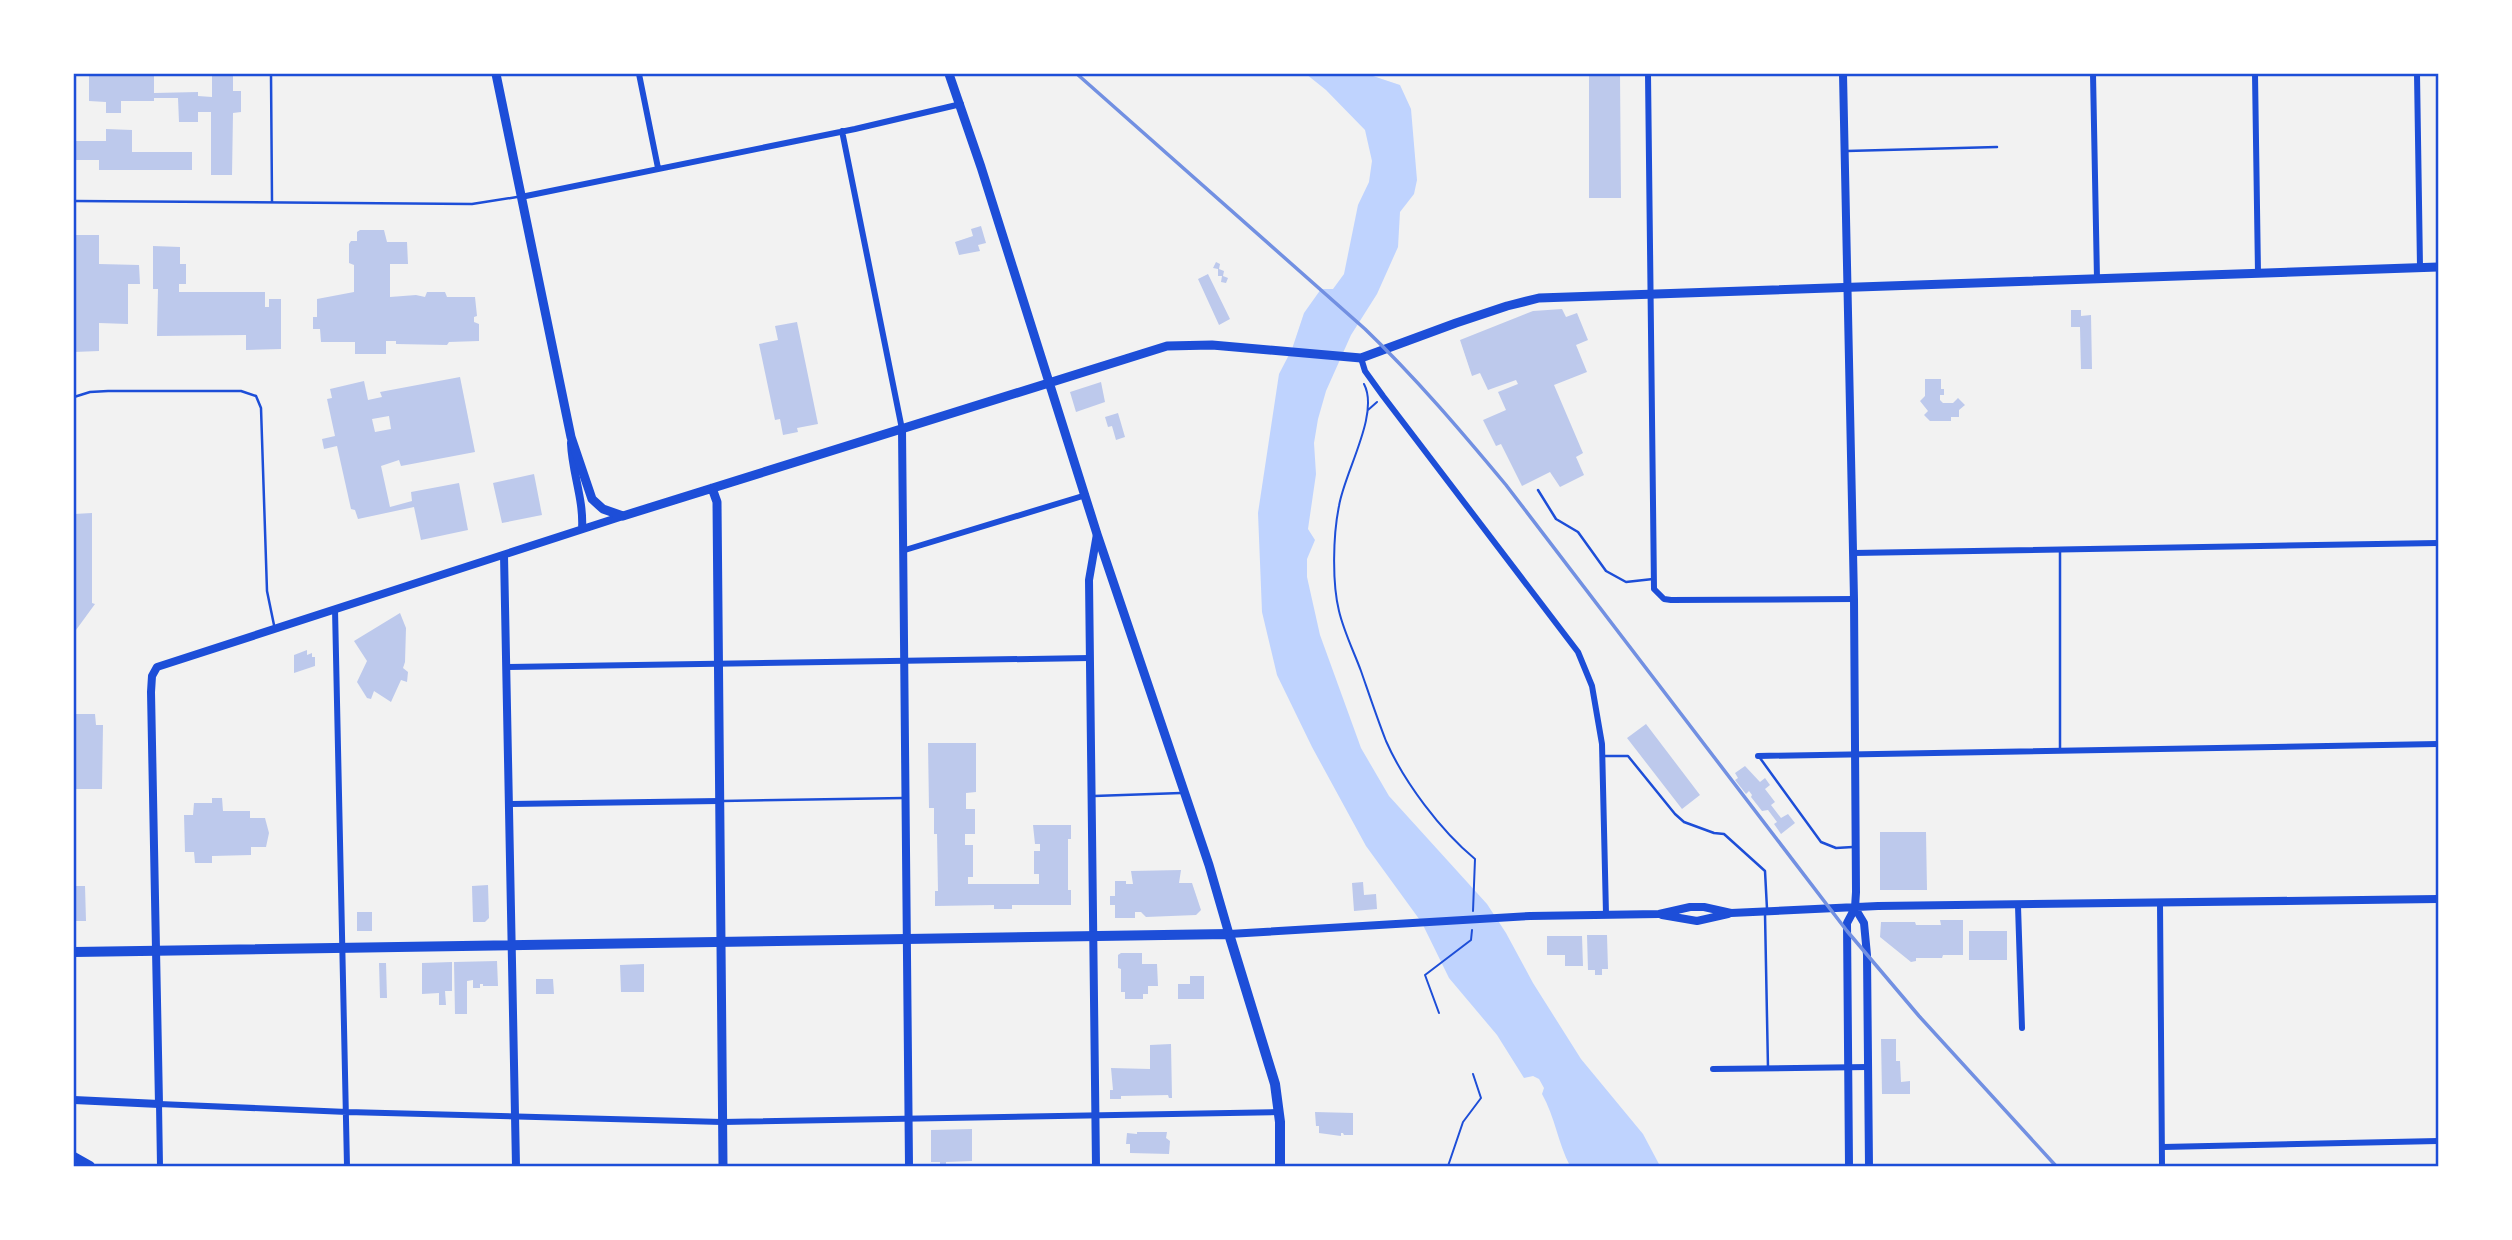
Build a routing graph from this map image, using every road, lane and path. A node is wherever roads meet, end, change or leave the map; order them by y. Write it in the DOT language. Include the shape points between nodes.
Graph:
graph roads {
  1 [pos="271,74"];
  2 [pos="496,74"];
  3 [pos="639,74"];
  4 [pos="949,74"];
  5 [pos="1648,74"];
  6 [pos="1843,74"];
  7 [pos="2094,74"];
  8 [pos="2255,74"];
  9 [pos="2417,74"];
  10 [pos="961,104"];
  11 [pos="842,131"];
  12 [pos="1997,147"];
  13 [pos="1843,151"];
  14 [pos="659,168"];
  15 [pos="521,197"];
  16 [pos="74,201"];
  17 [pos="272,201"];
  18 [pos="2420,267"];
  19 [pos="2438,267"];
  20 [pos="2258,273"];
  21 [pos="2097,279"];
  22 [pos="1847,289"];
  23 [pos="1651,294"];
  24 [pos="1358,358"];
  25 [pos="1362,381"];
  26 [pos="1049,382"];
  27 [pos="1383,396"];
  28 [pos="74,397"];
  29 [pos="1367,411"];
  30 [pos="902,429"];
  31 [pos="571,437"];
  32 [pos="712,488"];
  33 [pos="1538,490"];
  34 [pos="1086,495"];
  35 [pos="623,516"];
  36 [pos="582,529"];
  37 [pos="1097,534"];
  38 [pos="2438,542"];
  39 [pos="2060,549"];
  40 [pos="905,550"];
  41 [pos="1853,553"];
  42 [pos="505,555"];
  43 [pos="1653,579"];
  44 [pos="1854,598"];
  45 [pos="335,609"];
  46 [pos="275,628"];
  47 [pos="1090,659"];
  48 [pos="906,661"];
  49 [pos="718,664"];
  50 [pos="508,667"];
  51 [pos="2438,744"];
  52 [pos="2060,750"];
  53 [pos="1857,754"];
  54 [pos="1603,756"];
  55 [pos="1758,756"];
  56 [pos="1185,793"];
  57 [pos="1093,796"];
  58 [pos="907,798"];
  59 [pos="719,801"];
  60 [pos="510,804"];
  61 [pos="1856,847"];
  62 [pos="1475,859"];
  63 [pos="2438,899"];
  64 [pos="2160,902"];
  65 [pos="2018,906"];
  66 [pos="1855,908"];
  67 [pos="1766,912"];
  68 [pos="1731,913"];
  69 [pos="1606,914"];
  70 [pos="1659,914"];
  71 [pos="1229,934"];
  72 [pos="1094,938"];
  73 [pos="908,940"];
  74 [pos="721,942"];
  75 [pos="513,946"];
  76 [pos="343,948"];
  77 [pos="156,951"];
  78 [pos="74,952"];
  79 [pos="1433,968"];
  80 [pos="1439,1013"];
  81 [pos="2022,1028"];
  82 [pos="1848,1067"];
  83 [pos="1868,1067"];
  84 [pos="1768,1068"];
  85 [pos="1713,1069"];
  86 [pos="1473,1074"];
  87 [pos="74,1100"];
  88 [pos="159,1104"];
  89 [pos="347,1112"];
  90 [pos="1279,1112"];
  91 [pos="1095,1116"];
  92 [pos="515,1117"];
  93 [pos="909,1118"];
  94 [pos="722,1122"];
  95 [pos="2438,1141"];
  96 [pos="2163,1147"];
  97 [pos="74,1157"];
  98 [pos="90,1167"];
  99 [pos="160,1167"];
  100 [pos="347,1167"];
  101 [pos="516,1167"];
  102 [pos="723,1167"];
  103 [pos="909,1167"];
  104 [pos="1096,1167"];
  105 [pos="1280,1167"];
  106 [pos="1448,1167"];
  107 [pos="1849,1167"];
  108 [pos="1869,1167"];
  109 [pos="2162,1167"];
  1 -- 17 [label="lane"];
  2 -- 15 [label="main road"];
  3 -- 14 [label="street"];
  4 -- 10 [label="main road"];
  5 -- 23 [label="street"];
  6 -- 13 [label="street"];
  7 -- 21 [label="street"];
  8 -- 20 [label="street"];
  9 -- 18 [label="street"];
  10 -- 11 [label="street"];
  10 -- 26 [label="main road"];
  11 -- 14 [label="street"];
  11 -- 30 [label="street"];
  12 -- 13 [label="lane"];
  13 -- 22 [label="street"];
  14 -- 15 [label="street"];
  15 -- 17 [label="lane" via="472,204"];
  15 -- 31 [label="main road"];
  16 -- 17 [label="lane"];
  18 -- 19 [label="main road"];
  18 -- 20 [label="main road"];
  20 -- 21 [label="main road"];
  21 -- 22 [label="main road"];
  22 -- 23 [label="main road"];
  22 -- 41 [label="street"];
  23 -- 24 [label="main road" via="1523,301"];
  23 -- 43 [label="street"];
  24 -- 26 [label="main road" via="1198,344 1167,346"];
  24 -- 27 [label="street"];
  25 -- 29 [label="path" via="1370,396"];
  26 -- 30 [label="main road"];
  26 -- 34 [label="main road"];
  27 -- 29 [label="path"];
  27 -- 54 [label="street" via="1578,652 1592,685"];
  28 -- 46 [label="lane" via="131,390 241,391 256,396 261,411 267,591"];
  29 -- 62 [label="path" via="1338,512 1335,579 1339,610 1387,742 1401,768 1458,845"];
  30 -- 32 [label="main road"];
  30 -- 40 [label="street"];
  31 -- 35 [label="main road" via="592,499"];
  31 -- 36 [label="street"];
  32 -- 35 [label="main road"];
  32 -- 49 [label="main road" via="717,502"];
  33 -- 43 [label="lane" via="1556,519 1578,532 1606,571 1626,582"];
  34 -- 37 [label="main road"];
  34 -- 40 [label="street"];
  35 -- 36 [label="street"];
  36 -- 42 [label="street"];
  37 -- 47 [label="street" via="1089,580"];
  37 -- 56 [label="main road"];
  38 -- 39 [label="street"];
  39 -- 41 [label="street"];
  39 -- 52 [label="lane"];
  40 -- 48 [label="street"];
  41 -- 44 [label="street"];
  42 -- 45 [label="street"];
  42 -- 50 [label="street"];
  43 -- 44 [label="street" via="1658,595 1671,600"];
  44 -- 53 [label="street"];
  45 -- 46 [label="street"];
  45 -- 76 [label="street"];
  46 -- 77 [label="street" via="153,672"];
  47 -- 48 [label="street"];
  47 -- 57 [label="street"];
  48 -- 49 [label="street"];
  48 -- 58 [label="street"];
  49 -- 50 [label="street"];
  49 -- 59 [label="main road"];
  50 -- 60 [label="street"];
  51 -- 52 [label="street"];
  52 -- 53 [label="street"];
  53 -- 55 [label="street"];
  53 -- 61 [label="street"];
  54 -- 67 [label="lane" via="1628,756 1684,822 1724,834 1765,871"];
  54 -- 69 [label="street"];
  55 -- 61 [label="lane" via="1821,842 1836,848"];
  56 -- 57 [label="lane"];
  56 -- 71 [label="main road"];
  57 -- 72 [label="street"];
  58 -- 59 [label="lane"];
  58 -- 73 [label="street"];
  59 -- 60 [label="street"];
  59 -- 74 [label="main road"];
  60 -- 75 [label="street"];
  61 -- 66 [label="street"];
  63 -- 64 [label="street"];
  64 -- 65 [label="street"];
  64 -- 96 [label="street"];
  65 -- 66 [label="street"];
  65 -- 81 [label="street"];
  66 -- 67 [label="street"];
  66 -- 82 [label="street" via="1847,923"];
  66 -- 83 [label="street" via="1864,923 1866,944"];
  67 -- 68 [label="street"];
  67 -- 84 [label="lane"];
  68 -- 70 [label="street" via="1696,907"];
  68 -- 70 [label="street" via="1697,921"];
  69 -- 70 [label="street"];
  69 -- 71 [label="street"];
  71 -- 72 [label="main road"];
  71 -- 90 [label="main road" via="1269,1063"];
  72 -- 73 [label="main road"];
  72 -- 91 [label="street"];
  73 -- 74 [label="main road"];
  73 -- 93 [label="street"];
  74 -- 75 [label="main road"];
  74 -- 94 [label="main road"];
  75 -- 76 [label="main road"];
  75 -- 92 [label="street"];
  76 -- 77 [label="main road"];
  76 -- 89 [label="street"];
  77 -- 78 [label="main road"];
  77 -- 88 [label="street"];
  79 -- 80 [label="path" via="1425,975"];
  82 -- 83 [label="street"];
  82 -- 84 [label="street"];
  82 -- 107 [label="street"];
  83 -- 108 [label="street"];
  84 -- 85 [label="street"];
  86 -- 106 [label="path" via="1481,1098 1463,1122"];
  87 -- 88 [label="street"];
  88 -- 89 [label="street"];
  88 -- 99 [label="street"];
  89 -- 92 [label="street"];
  89 -- 100 [label="street"];
  90 -- 91 [label="street"];
  90 -- 105 [label="main road"];
  91 -- 93 [label="street"];
  91 -- 104 [label="street"];
  92 -- 94 [label="street"];
  92 -- 101 [label="street"];
  93 -- 94 [label="street"];
  93 -- 103 [label="street"];
  94 -- 102 [label="main road"];
  95 -- 96 [label="street"];
  96 -- 109 [label="street"];
  97 -- 98 [label="main road"];
}
